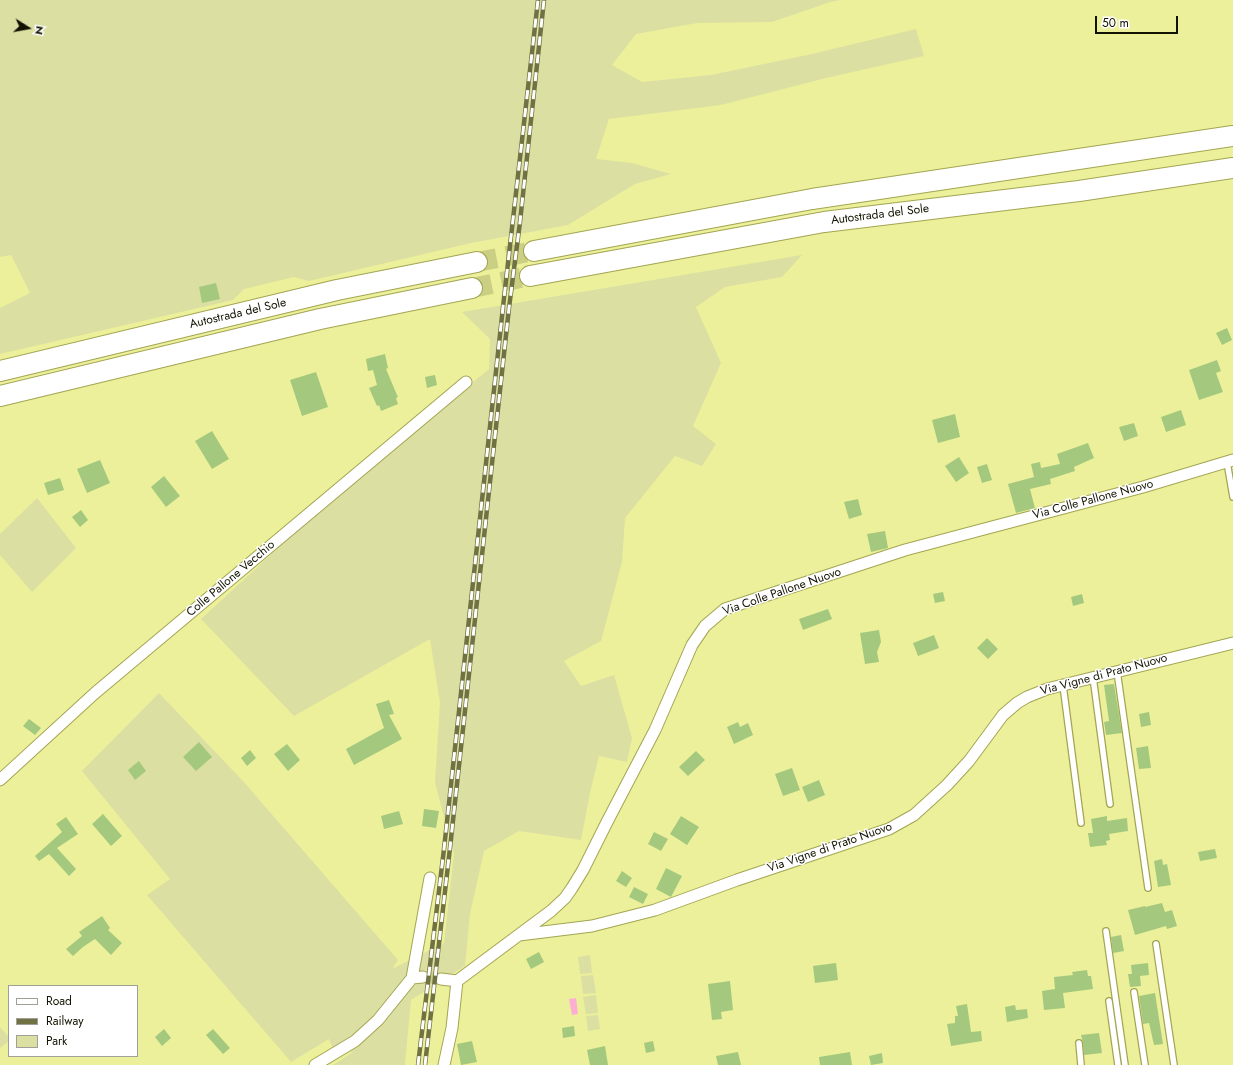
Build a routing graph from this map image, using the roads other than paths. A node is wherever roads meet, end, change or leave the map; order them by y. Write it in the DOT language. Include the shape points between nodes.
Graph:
graph roads {
  1 [pos="1233,136"];
  2 [pos="1233,168"];
  3 [pos="534,251"];
  4 [pos="477,262"];
  5 [pos="530,276"];
  6 [pos="472,288"];
  7 [pos="0,371"];
  8 [pos="466,382"];
  9 [pos="0,396"];
  10 [pos="1230,461"];
  11 [pos="1233,497"];
  12 [pos="1233,643"];
  13 [pos="1116,671"];
  14 [pos="1093,677"];
  15 [pos="1063,685"];
  16 [pos="0,780"];
  17 [pos="1110,804"];
  18 [pos="1081,823"];
  19 [pos="430,878"];
  20 [pos="1148,888"];
  21 [pos="1106,931"];
  22 [pos="518,935"];
  23 [pos="1156,944"];
  24 [pos="424,977"];
  25 [pos="412,978"];
  26 [pos="440,979"];
  27 [pos="457,981"];
  28 [pos="1134,992"];
  29 [pos="1109,1001"];
  30 [pos="1079,1043"];
  31 [pos="315,1065"];
  32 [pos="444,1065"];
  33 [pos="1081,1065"];
  34 [pos="1118,1065"];
  35 [pos="1125,1065"];
  36 [pos="1144,1065"];
  37 [pos="1174,1065"];
  1 -- 3 [label="highway, Autostrada del Sole" via="812,199"];
  2 -- 5 [label="highway, Autostrada del Sole" via="1079,191 824,222"];
  4 -- 7 [label="highway, Autostrada del Sole" via="337,290"];
  6 -- 9 [label="highway, Autostrada del Sole" via="320,319"];
  8 -- 16 [label="street, Colle Pallone Vecchio" via="96,693"];
  10 -- 11 [label="lane"];
  10 -- 22 [label="street, Via Colle Pallone Nuovo" via="1143,487 905,550 725,609 706,626 692,645 655,730 578,880 558,905"];
  12 -- 13 [label="street, Via Vigne di Prato Nuovo"];
  13 -- 14 [label="street, Via Vigne di Prato Nuovo"];
  13 -- 20 [label="lane"];
  14 -- 15 [label="street, Via Vigne di Prato Nuovo"];
  14 -- 17 [label="lane"];
  15 -- 18 [label="lane"];
  15 -- 22 [label="street, Via Vigne di Prato Nuovo" via="1036,693 1009,709 947,785 914,815 889,829 655,910 592,926"];
  19 -- 25 [label="street"];
  21 -- 35 [label="lane"];
  22 -- 27 [label="street, Via Colle Pallone Nuovo"];
  23 -- 37 [label="lane"];
  24 -- 25 [label="street"];
  25 -- 31 [label="street" via="378,1020 355,1041"];
  26 -- 27 [label="street"];
  27 -- 32 [label="street" via="452,1028"];
  28 -- 36 [label="lane"];
  29 -- 34 [label="lane"];
  30 -- 33 [label="lane"];
}
